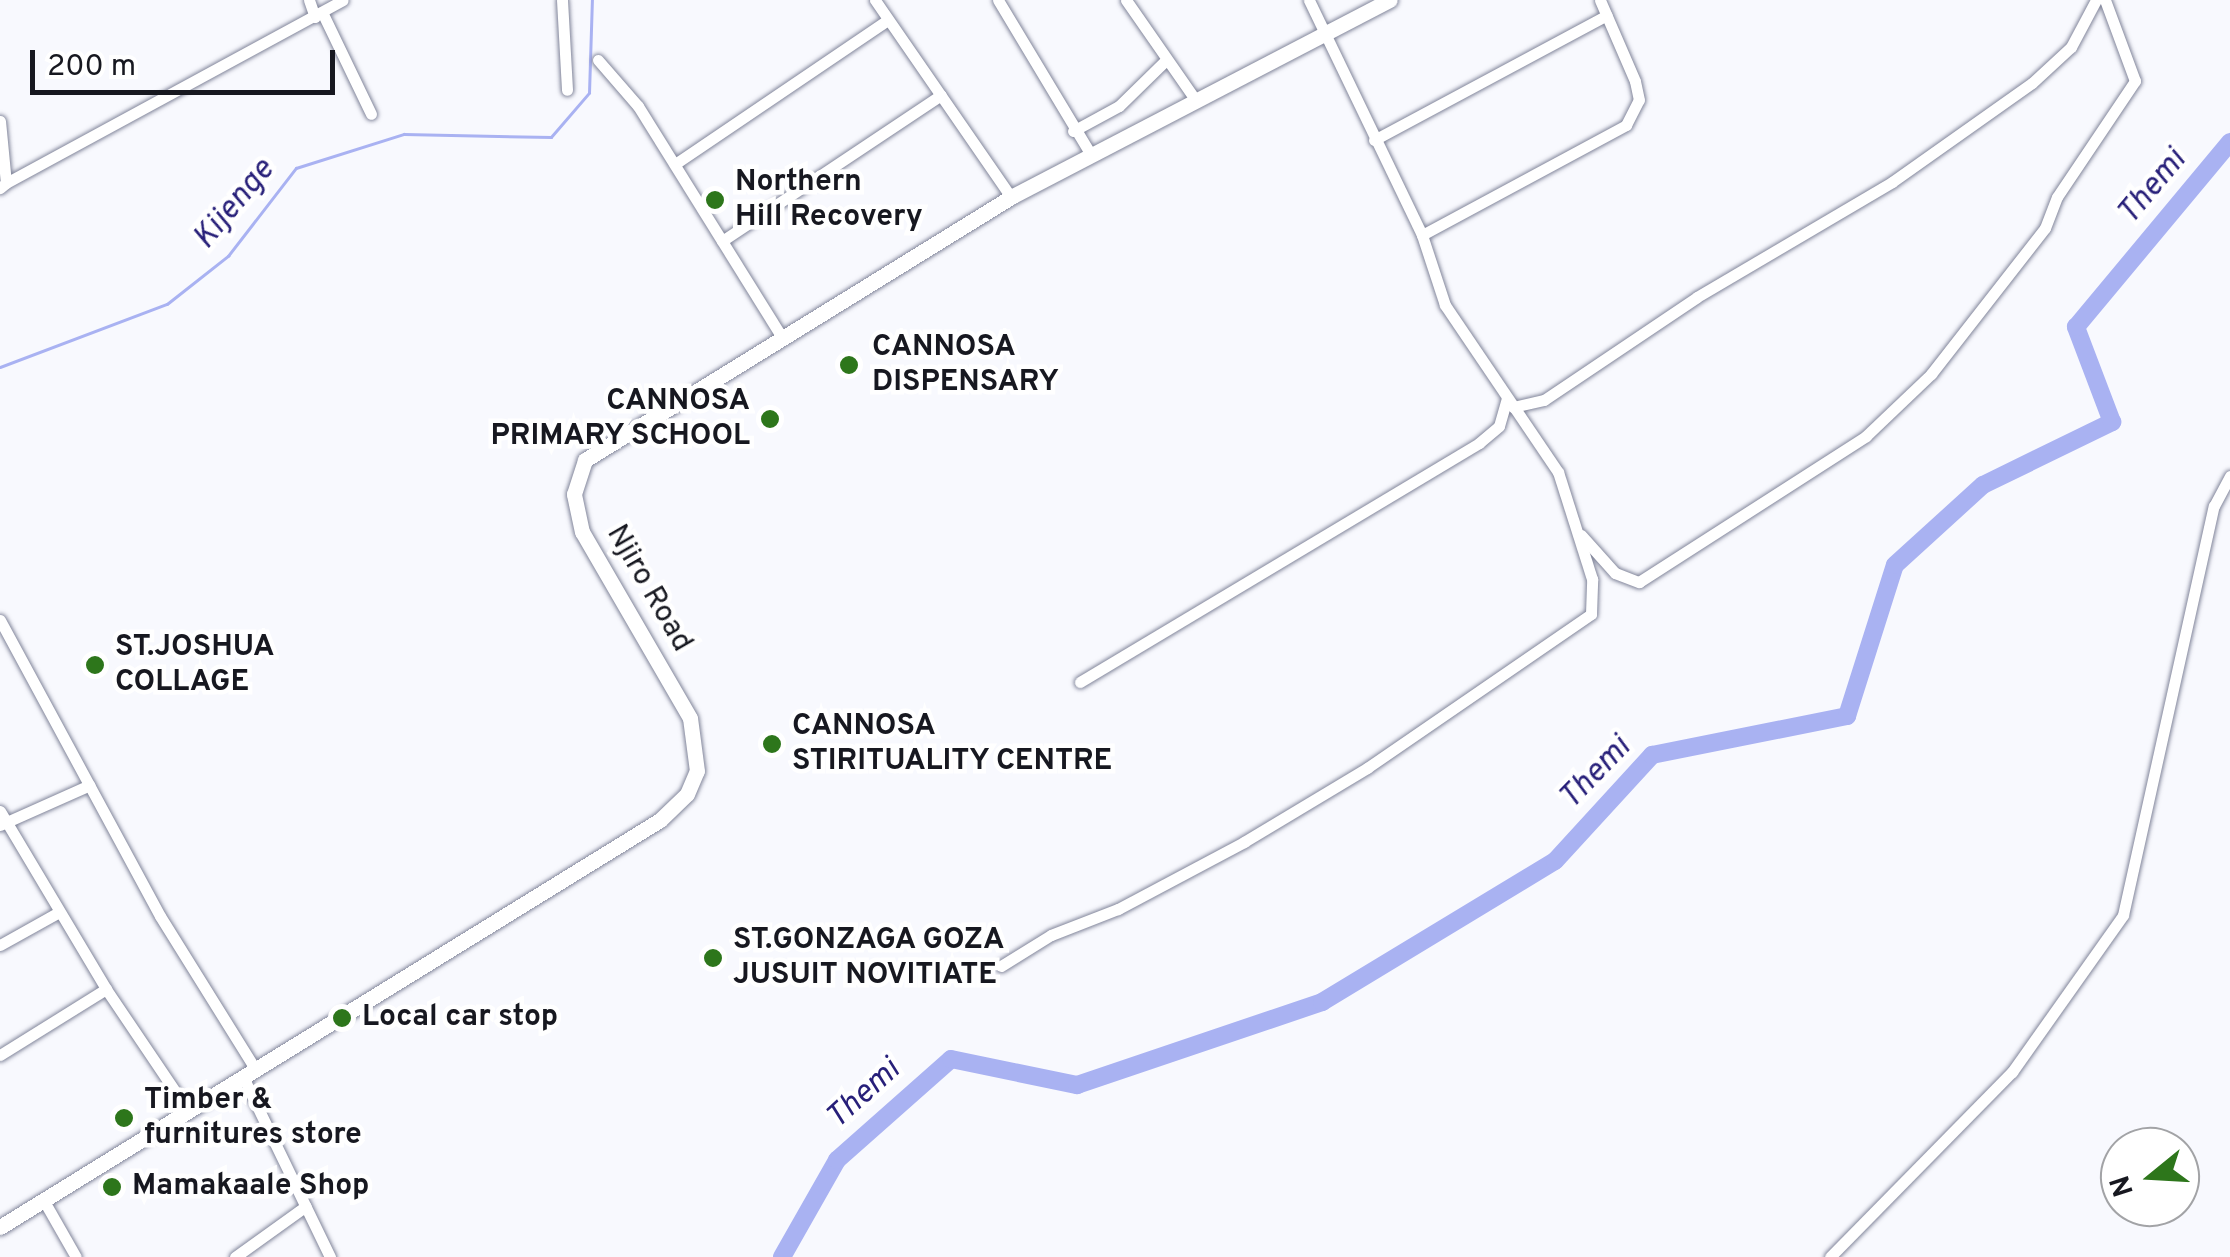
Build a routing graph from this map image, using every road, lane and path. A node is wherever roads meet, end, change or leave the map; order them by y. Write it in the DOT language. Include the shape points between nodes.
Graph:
graph roads {
  1 [pos="309,0"];
  2 [pos="343,0"];
  3 [pos="562,0"];
  4 [pos="874,0"];
  5 [pos="998,0"];
  6 [pos="1126,0"];
  7 [pos="1309,0"];
  8 [pos="1390,0"];
  9 [pos="1600,0"];
  10 [pos="2096,0"];
  11 [pos="2105,0"];
  12 [pos="318,14"];
  13 [pos="1607,15"];
  14 [pos="888,20"];
  15 [pos="1326,33"];
  16 [pos="598,60"];
  17 [pos="1165,61"];
  18 [pos="567,90"];
  19 [pos="941,95"];
  20 [pos="1194,98"];
  21 [pos="371,114"];
  22 [pos="0,121"];
  23 [pos="1073,131"];
  24 [pos="1374,140"];
  25 [pos="1090,154"];
  26 [pos="675,164"];
  27 [pos="3,186"];
  28 [pos="1012,198"];
  29 [pos="1422,234"];
  30 [pos="722,241"];
  31 [pos="781,336"];
  32 [pos="1510,402"];
  33 [pos="2230,476"];
  34 [pos="1575,528"];
  35 [pos="0,620"];
  36 [pos="4,634"];
  37 [pos="1080,682"];
  38 [pos="90,785"];
  39 [pos="2,819"];
  40 [pos="59,912"];
  41 [pos="0,945"];
  42 [pos="1000,966"];
  43 [pos="106,989"];
  44 [pos="0,1054"];
  45 [pos="250,1074"];
  46 [pos="189,1112"];
  47 [pos="44,1201"];
  48 [pos="306,1206"];
  49 [pos="0,1228"];
  50 [pos="76,1257"];
  51 [pos="235,1257"];
  52 [pos="330,1257"];
  53 [pos="1830,1257"];
  1 -- 12 [label="street"];
  2 -- 12 [label="street"];
  3 -- 18 [label="street"];
  4 -- 14 [label="street"];
  5 -- 23 [label="street"];
  6 -- 17 [label="street"];
  7 -- 15 [label="street"];
  8 -- 15 [label="street, Njiro Road"];
  9 -- 13 [label="street"];
  10 -- 32 [label="street" via="2072,47 2032,83 1892,182 1698,297 1544,400"];
  11 -- 34 [label="street" via="2135,82 2058,197 2045,228 1930,374 1866,436 1639,582 1615,573"];
  12 -- 21 [label="street"];
  12 -- 27 [label="street"];
  13 -- 24 [label="street"];
  13 -- 29 [label="street" via="1639,100 1626,125"];
  14 -- 19 [label="street"];
  14 -- 26 [label="street"];
  15 -- 20 [label="street, Njiro Road"];
  15 -- 24 [label="street"];
  16 -- 26 [label="street"];
  17 -- 20 [label="street"];
  17 -- 23 [label="street" via="1119,106"];
  19 -- 28 [label="street"];
  19 -- 30 [label="street"];
  20 -- 25 [label="street, Njiro Road"];
  22 -- 27 [label="street"];
  23 -- 25 [label="street"];
  24 -- 29 [label="street"];
  25 -- 28 [label="street, Njiro Road"];
  26 -- 30 [label="street"];
  28 -- 31 [label="street, Njiro Road"];
  29 -- 32 [label="street" via="1445,304"];
  30 -- 31 [label="street"];
  31 -- 45 [label="street, Njiro Road" via="613,438 585,460 574,494 582,532 690,718 697,771 687,794 660,820"];
  32 -- 34 [label="street" via="1558,472"];
  32 -- 37 [label="street" via="1499,426 1447,464"];
  33 -- 53 [label="street" via="2214,506 2123,915 2012,1072"];
  34 -- 42 [label="street" via="1593,599 1578,628 1244,842"];
  35 -- 36 [label="street"];
  36 -- 38 [label="street"];
  38 -- 39 [label="street"];
  38 -- 45 [label="street"];
  39 -- 40 [label="street"];
  40 -- 41 [label="street"];
  40 -- 43 [label="street"];
  43 -- 44 [label="street"];
  43 -- 46 [label="street"];
  45 -- 46 [label="street, Njiro Road"];
  45 -- 48 [label="street"];
  46 -- 47 [label="street, Njiro Road"];
  47 -- 49 [label="street, Njiro Road"];
  47 -- 50 [label="street"];
  48 -- 51 [label="street"];
  48 -- 52 [label="street"];
}
